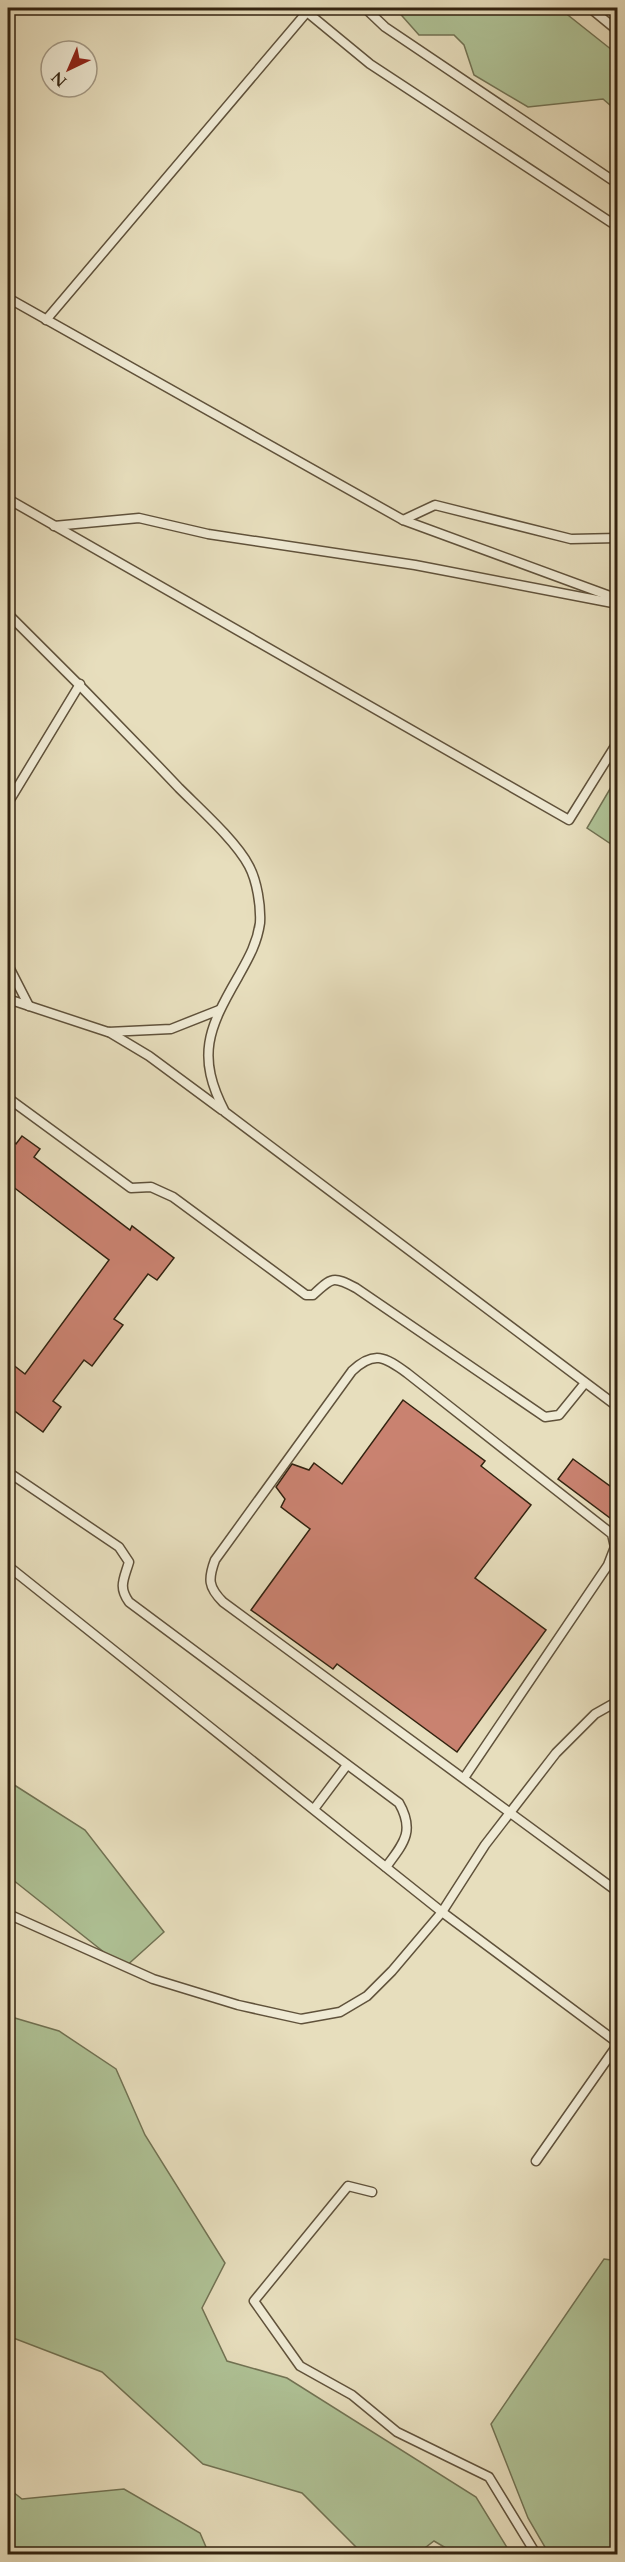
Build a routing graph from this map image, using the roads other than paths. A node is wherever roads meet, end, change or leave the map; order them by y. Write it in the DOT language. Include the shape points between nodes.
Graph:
graph roads {
  1 [pos="366,8"];
  2 [pos="590,8"];
  3 [pos="304,10"];
  4 [pos="618,31"];
  5 [pos="618,184"];
  6 [pos="618,227"];
  7 [pos="8,298"];
  8 [pos="46,320"];
  9 [pos="8,499"];
  10 [pos="403,520"];
  11 [pos="53,526"];
  12 [pos="618,538"];
  13 [pos="618,602"];
  14 [pos="8,614"];
  15 [pos="80,684"];
  16 [pos="617,743"];
  17 [pos="8,803"];
  18 [pos="8,965"];
  19 [pos="8,999"];
  20 [pos="29,1006"];
  21 [pos="219,1010"];
  22 [pos="108,1032"];
  23 [pos="8,1098"];
  24 [pos="225,1112"];
  25 [pos="585,1383"];
  26 [pos="618,1407"];
  27 [pos="8,1472"];
  28 [pos="8,1566"];
  29 [pos="618,1701"];
  30 [pos="347,1765"];
  31 [pos="464,1778"];
  32 [pos="314,1809"];
  33 [pos="511,1812"];
  34 [pos="386,1867"];
  35 [pos="618,1892"];
  36 [pos="442,1912"];
  37 [pos="8,1914"];
  38 [pos="618,2044"];
  39 [pos="536,2161"];
  40 [pos="372,2192"];
  41 [pos="536,2554"];
  1 -- 5 [label="lane" via="385,27"];
  2 -- 4 [label="lane"];
  3 -- 6 [label="lane" via="370,64"];
  3 -- 8 [label="lane"];
  7 -- 8 [label="lane"];
  8 -- 10 [label="lane"];
  9 -- 11 [label="lane"];
  10 -- 12 [label="lane" via="435,505 571,539"];
  10 -- 13 [label="lane"];
  11 -- 13 [label="lane" via="139,518 208,534 415,565"];
  11 -- 16 [label="lane" via="569,820"];
  14 -- 15 [label="lane"];
  15 -- 17 [label="lane"];
  15 -- 21 [label="lane" via="249,866 260,922 255,948"];
  18 -- 20 [label="lane"];
  19 -- 20 [label="lane"];
  20 -- 22 [label="lane"];
  21 -- 22 [label="lane" via="171,1029"];
  21 -- 24 [label="lane" via="210,1038 208,1066 211,1086"];
  22 -- 24 [label="lane" via="149,1056"];
  23 -- 25 [label="lane" via="131,1188 151,1187 173,1197 306,1295 313,1295 328,1280 348,1283 545,1417 560,1415"];
  24 -- 25 [label="lane"];
  25 -- 26 [label="lane"];
  27 -- 30 [label="lane" via="119,1547 129,1562 121,1584 129,1602"];
  28 -- 32 [label="lane"];
  29 -- 33 [label="lane" via="595,1714 556,1753"];
  30 -- 32 [label="lane"];
  30 -- 34 [label="lane" via="399,1803 408,1818 407,1835"];
  31 -- 31 [label="lane" via="223,1602 213,1592 208,1577 215,1560 352,1371 373,1358 387,1359 407,1373 603,1526 612,1534 615,1547 608,1565"];
  31 -- 33 [label="lane"];
  32 -- 34 [label="lane"];
  33 -- 35 [label="lane"];
  33 -- 36 [label="lane"];
  34 -- 36 [label="lane"];
  36 -- 37 [label="lane" via="367,1996 340,2012 301,2019 153,1979"];
  36 -- 38 [label="lane"];
  38 -- 39 [label="lane"];
  40 -- 41 [label="lane" via="348,2186 254,2301 300,2366 352,2395 397,2432 489,2477"];
}
